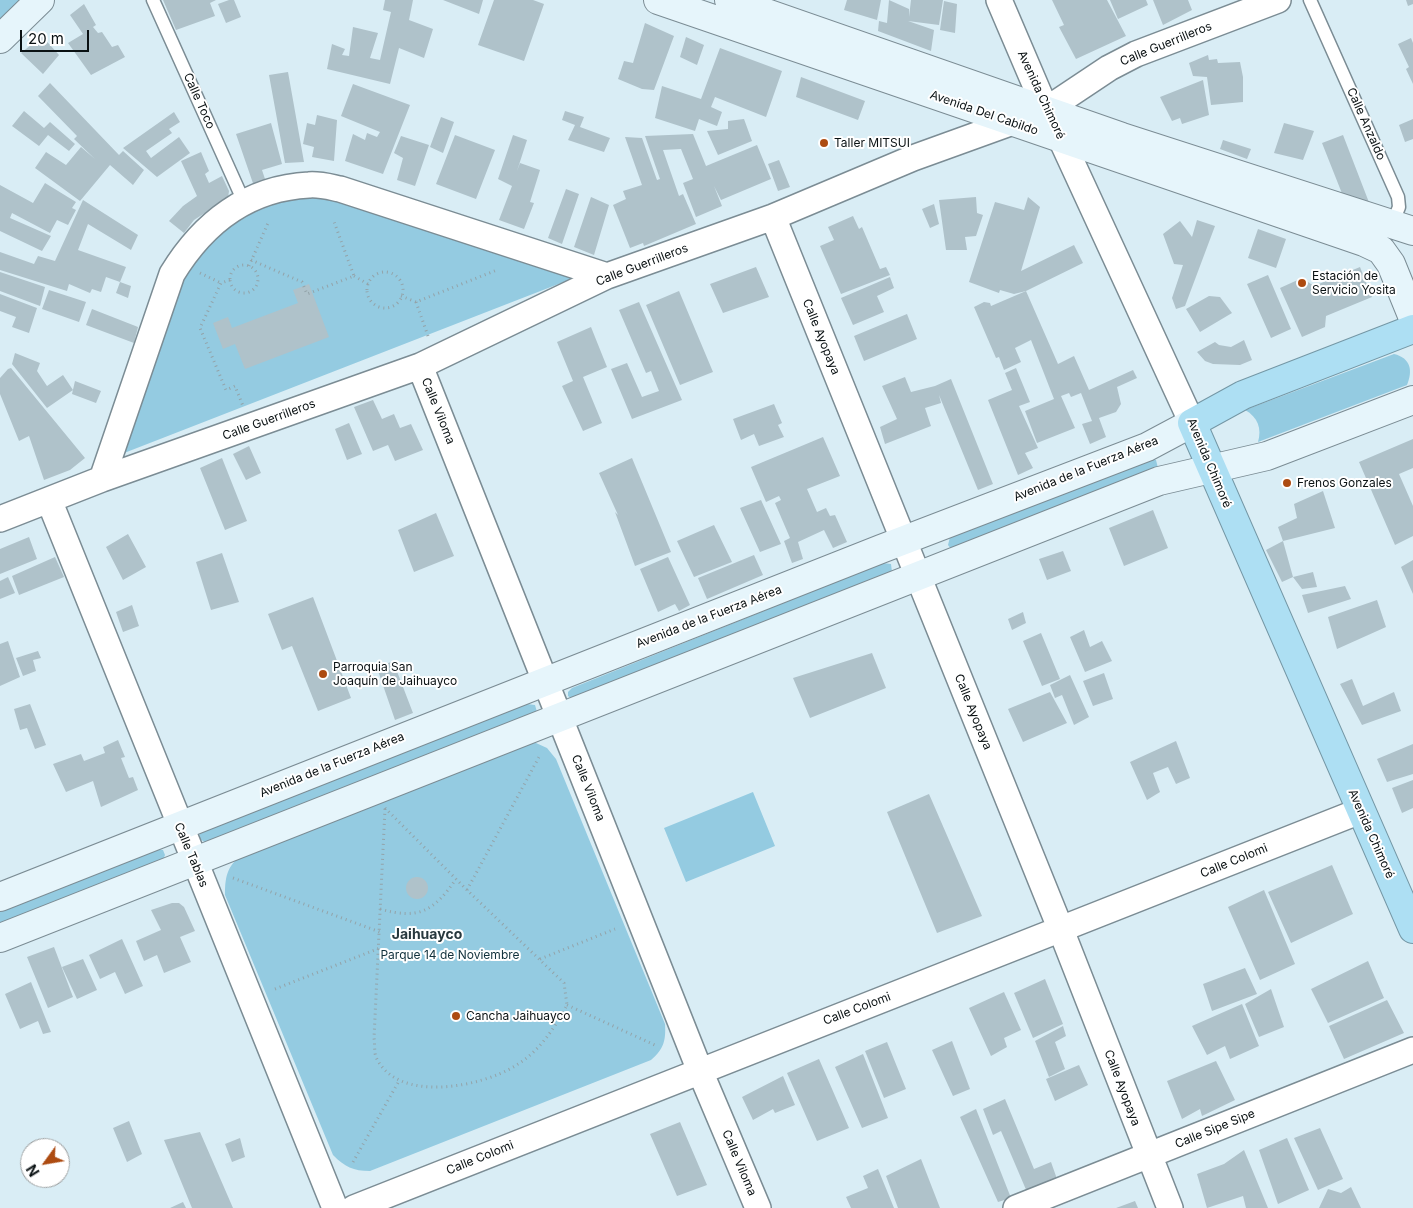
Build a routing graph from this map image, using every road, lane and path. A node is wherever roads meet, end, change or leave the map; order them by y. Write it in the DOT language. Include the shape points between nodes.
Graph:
graph roads {
  1 [pos="40,0"];
  2 [pos="153,0"];
  3 [pos="658,0"];
  4 [pos="729,0"];
  5 [pos="999,0"];
  6 [pos="1278,0"];
  7 [pos="1310,0"];
  8 [pos="0,39"];
  9 [pos="1046,110"];
  10 [pos="1009,122"];
  11 [pos="1061,139"];
  12 [pos="244,202"];
  13 [pos="773,217"];
  14 [pos="333,219"];
  15 [pos="268,223"];
  16 [pos="1403,228"];
  17 [pos="1381,250"];
  18 [pos="251,260"];
  19 [pos="249,266"];
  20 [pos="497,270"];
  21 [pos="197,272"];
  22 [pos="354,276"];
  23 [pos="607,276"];
  24 [pos="230,280"];
  25 [pos="221,283"];
  26 [pos="368,284"];
  27 [pos="401,296"];
  28 [pos="416,302"];
  29 [pos="1413,318"];
  30 [pos="1413,329"];
  31 [pos="428,338"];
  32 [pos="420,366"];
  33 [pos="1413,400"];
  34 [pos="245,410"];
  35 [pos="1192,423"];
  36 [pos="1213,470"];
  37 [pos="102,480"];
  38 [pos="49,500"];
  39 [pos="0,519"];
  40 [pos="903,541"];
  41 [pos="918,577"];
  42 [pos="546,681"];
  43 [pos="560,717"];
  44 [pos="538,757"];
  45 [pos="1360,810"];
  46 [pos="179,826"];
  47 [pos="194,861"];
  48 [pos="233,878"];
  49 [pos="456,879"];
  50 [pos="467,890"];
  51 [pos="0,897"];
  52 [pos="380,909"];
  53 [pos="615,929"];
  54 [pos="1413,929"];
  55 [pos="1060,930"];
  56 [pos="380,932"];
  57 [pos="0,938"];
  58 [pos="380,948"];
  59 [pos="540,959"];
  60 [pos="275,989"];
  61 [pos="567,1005"];
  62 [pos="657,1046"];
  63 [pos="1413,1050"];
  64 [pos="700,1071"];
  65 [pos="399,1081"];
  66 [pos="1149,1156"];
  67 [pos="353,1162"];
  68 [pos="335,1208"];
  69 [pos="354,1208"];
  70 [pos="758,1208"];
  71 [pos="1016,1208"];
  72 [pos="1170,1208"];
  1 -- 8 [label="main road"];
  2 -- 12 [label="lane, Calle Toco"];
  3 -- 10 [label="main road, Avenida Del Cabildo"];
  4 -- 9 [label="main road, Avenida Del Cabildo"];
  5 -- 9 [label="street, Avenida Chimoré"];
  6 -- 9 [label="street, Calle Guerrilleros" via="1136,54"];
  7 -- 16 [label="lane, Calle Anzaldo" via="1398,197"];
  9 -- 10 [label="street, Calle Guerrilleros"];
  9 -- 11 [label="street, Avenida Chimoré"];
  9 -- 16 [label="main road, Avenida Del Cabildo"];
  10 -- 11 [label="main road, Avenida Del Cabildo"];
  10 -- 13 [label="street, Calle Guerrilleros"];
  11 -- 17 [label="main road, Avenida Del Cabildo"];
  11 -- 35 [label="street, Avenida Chimoré"];
  12 -- 23 [label="street" via="282,188 312,185 340,189"];
  12 -- 37 [label="street" via="209,226 187,249 172,274"];
  13 -- 23 [label="street, Calle Guerrilleros"];
  13 -- 40 [label="street, Calle Ayopaya"];
  14 -- 22 [label="path"];
  15 -- 18 [label="path"];
  16 -- 17 [label="lane, Calle Anzaldo"];
  17 -- 29 [label="main road" via="1391,264"];
  18 -- 19 [label="path"];
  18 -- 22 [label="path" via="302,282 307,294"];
  19 -- 24 [label="path" via="235,268"];
  19 -- 24 [label="path" via="258,278 252,291 238,292"];
  20 -- 28 [label="path"];
  21 -- 25 [label="path"];
  22 -- 26 [label="path"];
  23 -- 32 [label="street, Calle Guerrilleros"];
  24 -- 25 [label="path"];
  25 -- 34 [label="path" via="200,328 226,390 235,386"];
  26 -- 27 [label="path" via="368,296 375,305 392,306"];
  26 -- 27 [label="path" via="375,274 393,274 401,282"];
  27 -- 28 [label="path"];
  28 -- 31 [label="path"];
  30 -- 35 [label="highway, Avenida de la Fuerza Aérea" via="1243,395"];
  32 -- 37 [label="street, Calle Guerrilleros"];
  32 -- 42 [label="street, Calle Viloma"];
  33 -- 36 [label="main road" via="1267,456"];
  35 -- 36 [label="highway, Avenida Chimoré"];
  35 -- 40 [label="main road, Avenida de la Fuerza Aérea" via="1147,447"];
  36 -- 41 [label="main road" via="1159,482"];
  36 -- 45 [label="highway, Avenida Chimoré"];
  37 -- 38 [label="street, Calle Guerrilleros"];
  38 -- 39 [label="street, Calle Guerrilleros"];
  38 -- 46 [label="street, Calle Tablas"];
  40 -- 41 [label="street, Calle Ayopaya"];
  40 -- 42 [label="main road, Avenida de la Fuerza Aérea"];
  41 -- 43 [label="main road"];
  41 -- 55 [label="street, Calle Ayopaya"];
  42 -- 43 [label="street, Calle Viloma"];
  42 -- 46 [label="main road, Avenida de la Fuerza Aérea"];
  43 -- 47 [label="main road"];
  43 -- 64 [label="street, Calle Viloma"];
  44 -- 50 [label="path"];
  45 -- 54 [label="highway, Avenida Chimoré"];
  45 -- 55 [label="street, Calle Colomi"];
  46 -- 47 [label="street, Calle Tablas"];
  46 -- 51 [label="main road, Avenida de la Fuerza Aérea"];
  47 -- 57 [label="main road"];
  47 -- 68 [label="street, Calle Tablas"];
  48 -- 56 [label="path"];
  49 -- 50 [label="path"];
  49 -- 52 [label="path" via="442,900 430,908 413,914"];
  49 -- 52 [label="path" via="385,808"];
  50 -- 59 [label="path"];
  52 -- 56 [label="path"];
  53 -- 59 [label="path"];
  55 -- 64 [label="street, Calle Colomi"];
  55 -- 66 [label="street, Calle Ayopaya"];
  56 -- 58 [label="path"];
  58 -- 60 [label="path"];
  58 -- 65 [label="path" via="374,1038 376,1056"];
  59 -- 61 [label="path" via="564,983"];
  61 -- 62 [label="path"];
  61 -- 65 [label="path" via="540,1046 515,1066 458,1087 428,1087"];
  63 -- 66 [label="street, Calle Sipe Sipe"];
  64 -- 69 [label="street, Calle Colomi"];
  64 -- 70 [label="street, Calle Viloma"];
  65 -- 67 [label="path"];
  66 -- 71 [label="street, Calle Sipe Sipe"];
  66 -- 72 [label="street, Calle Ayopaya"];
}
